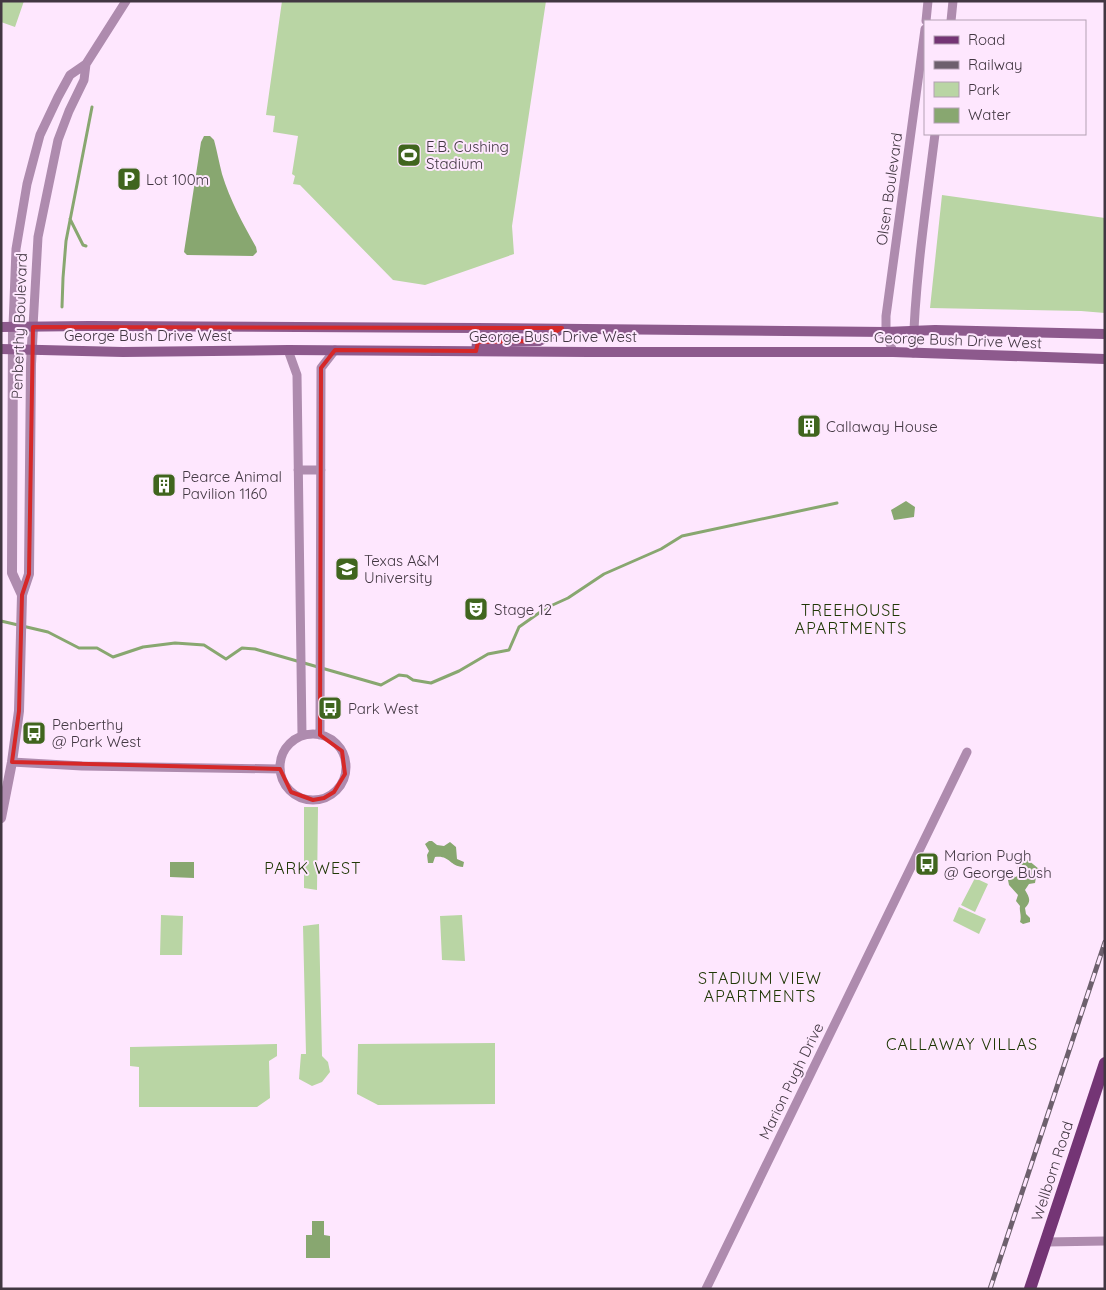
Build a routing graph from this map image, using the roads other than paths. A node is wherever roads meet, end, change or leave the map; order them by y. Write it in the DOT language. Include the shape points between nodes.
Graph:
graph roads {
  1 [pos="126,1"];
  2 [pos="928,1"];
  3 [pos="953,1"];
  4 [pos="926,20"];
  5 [pos="950,20"];
  6 [pos="924,41"];
  7 [pos="86,64"];
  8 [pos="921,81"];
  9 [pos="936,135"];
  10 [pos="1,327"];
  11 [pos="13,327"];
  12 [pos="33,327"];
  13 [pos="562,328"];
  14 [pos="913,330"];
  15 [pos="886,332"];
  16 [pos="1105,334"];
  17 [pos="1,348"];
  18 [pos="32,348"];
  19 [pos="12,349"];
  20 [pos="288,350"];
  21 [pos="335,350"];
  22 [pos="476,351"];
  23 [pos="892,352"];
  24 [pos="913,353"];
  25 [pos="1105,359"];
  26 [pos="298,470"];
  27 [pos="321,470"];
  28 [pos="22,595"];
  29 [pos="302,735"];
  30 [pos="320,735"];
  31 [pos="967,752"];
  32 [pos="12,762"];
  33 [pos="280,769"];
  34 [pos="1,818"];
  35 [pos="1105,1063"];
  36 [pos="1105,1241"];
  37 [pos="1046,1242"];
  38 [pos="706,1289"];
  39 [pos="1030,1289"];
  1 -- 7 [label="street, Penberthy Boulevard"];
  2 -- 4 [label="street"];
  3 -- 5 [label="street"];
  6 -- 8 [label="street, Olsen Boulevard"];
  7 -- 11 [label="street, Penberthy Boulevard" via="70,75 40,135 27,184 16,249"];
  7 -- 12 [label="street, Penberthy Boulevard" via="84,80 58,140 38,237"];
  8 -- 15 [label="street, Olsen Boulevard"];
  9 -- 14 [label="street"];
  10 -- 11 [label="main road, George Bush Drive West"];
  11 -- 12 [label="main road, George Bush Drive West"];
  11 -- 19 [label="street, Penberthy Boulevard"];
  12 -- 13 [label="main road, George Bush Drive West"];
  12 -- 18 [label="street, Penberthy Boulevard"];
  13 -- 15 [label="main road, George Bush Drive West"];
  13 -- 22 [label="main road" via="539,341 480,342"];
  14 -- 15 [label="main road, George Bush Drive West"];
  14 -- 16 [label="main road, George Bush Drive West"];
  14 -- 24 [label="street"];
  15 -- 23 [label="street, Olsen Boulevard"];
  17 -- 19 [label="main road, George Bush Drive West"];
  18 -- 19 [label="main road, George Bush Drive West"];
  18 -- 20 [label="main road, George Bush Drive West" via="123,352"];
  18 -- 28 [label="street, Penberthy Boulevard" via="29,574"];
  19 -- 28 [label="street, Penberthy Boulevard" via="12,574"];
  20 -- 21 [label="main road, George Bush Drive West"];
  20 -- 26 [label="street" via="297,375"];
  21 -- 22 [label="main road, George Bush Drive West"];
  21 -- 27 [label="street" via="321,368"];
  22 -- 23 [label="main road, George Bush Drive West"];
  23 -- 24 [label="main road, George Bush Drive West"];
  24 -- 25 [label="main road, George Bush Drive West"];
  26 -- 27 [label="street"];
  26 -- 29 [label="street"];
  27 -- 30 [label="street"];
  28 -- 32 [label="street, Penberthy Boulevard" via="19,712"];
  29 -- 30 [label="street"];
  29 -- 33 [label="street" via="285,748"];
  30 -- 33 [label="street" via="332,740 342,751 346,764 341,784 334,792 313,800 301,798 285,786"];
  31 -- 38 [label="street, Marion Pugh Drive"];
  32 -- 33 [label="street"];
  32 -- 34 [label="street, Penberthy Boulevard"];
  35 -- 37 [label="main road, Wellborn Road"];
  36 -- 37 [label="street"];
  37 -- 39 [label="main road, Wellborn Road"];
}
